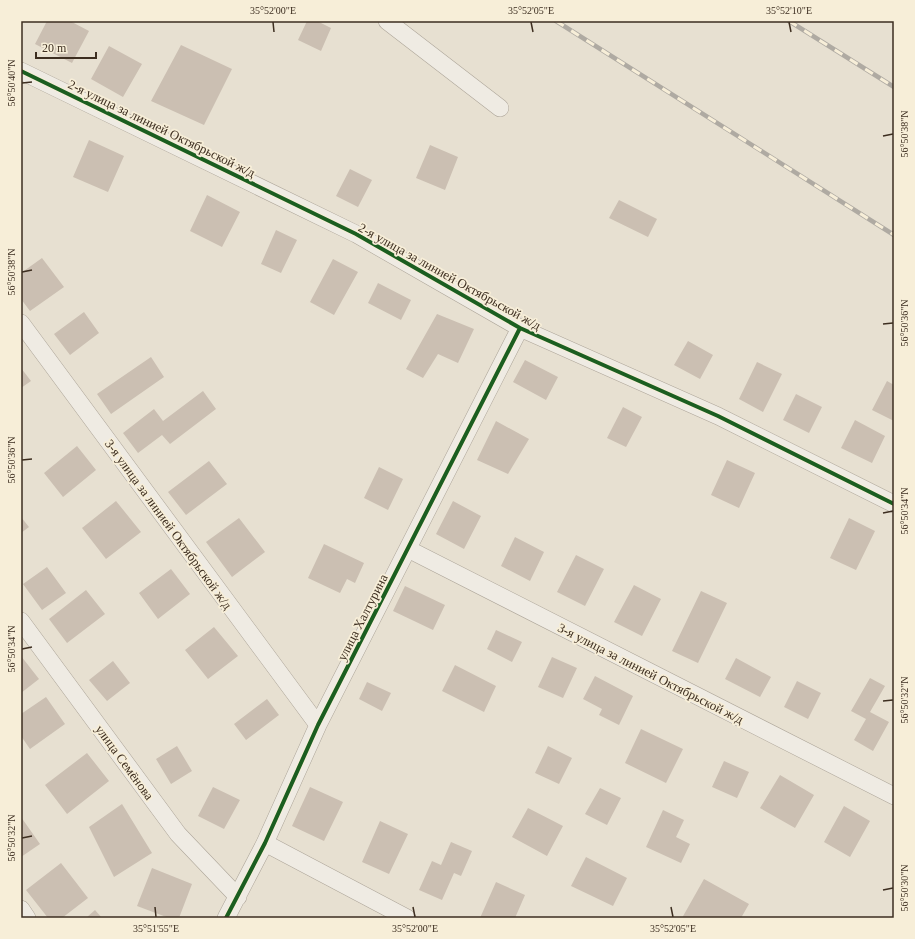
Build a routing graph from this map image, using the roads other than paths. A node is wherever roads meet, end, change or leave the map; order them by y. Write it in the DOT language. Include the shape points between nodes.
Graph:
graph roads {
  1 [pos="387,21"];
  2 [pos="21,71"];
  3 [pos="500,108"];
  4 [pos="21,324"];
  5 [pos="520,328"];
  6 [pos="894,504"];
  7 [pos="408,549"];
  8 [pos="21,621"];
  9 [pos="318,725"];
  10 [pos="894,796"];
  11 [pos="265,843"];
  12 [pos="238,898"];
  13 [pos="21,910"];
  14 [pos="27,918"];
  15 [pos="226,918"];
  16 [pos="407,918"];
  1 -- 3 [label="street"];
  2 -- 5 [label="street, 2-я улица за линией Октябрьской ж/д" via="356,234"];
  4 -- 9 [label="street, 3-я улица за линией Октябрьской ж/д"];
  5 -- 6 [label="street, 2-я улица за линией Октябрьской ж/д" via="718,416"];
  5 -- 7 [label="street, улица Халтурина"];
  7 -- 9 [label="street, улица Халтурина"];
  7 -- 10 [label="street, 3-я улица за линией Октябрьской ж/д"];
  8 -- 12 [label="street, улица Семёнова" via="178,834"];
  9 -- 11 [label="street, улица Халтурина"];
  11 -- 12 [label="street, улица Халтурина"];
  11 -- 16 [label="street"];
  12 -- 15 [label="street, улица Халтурина"];
  13 -- 14 [label="street"];
}
